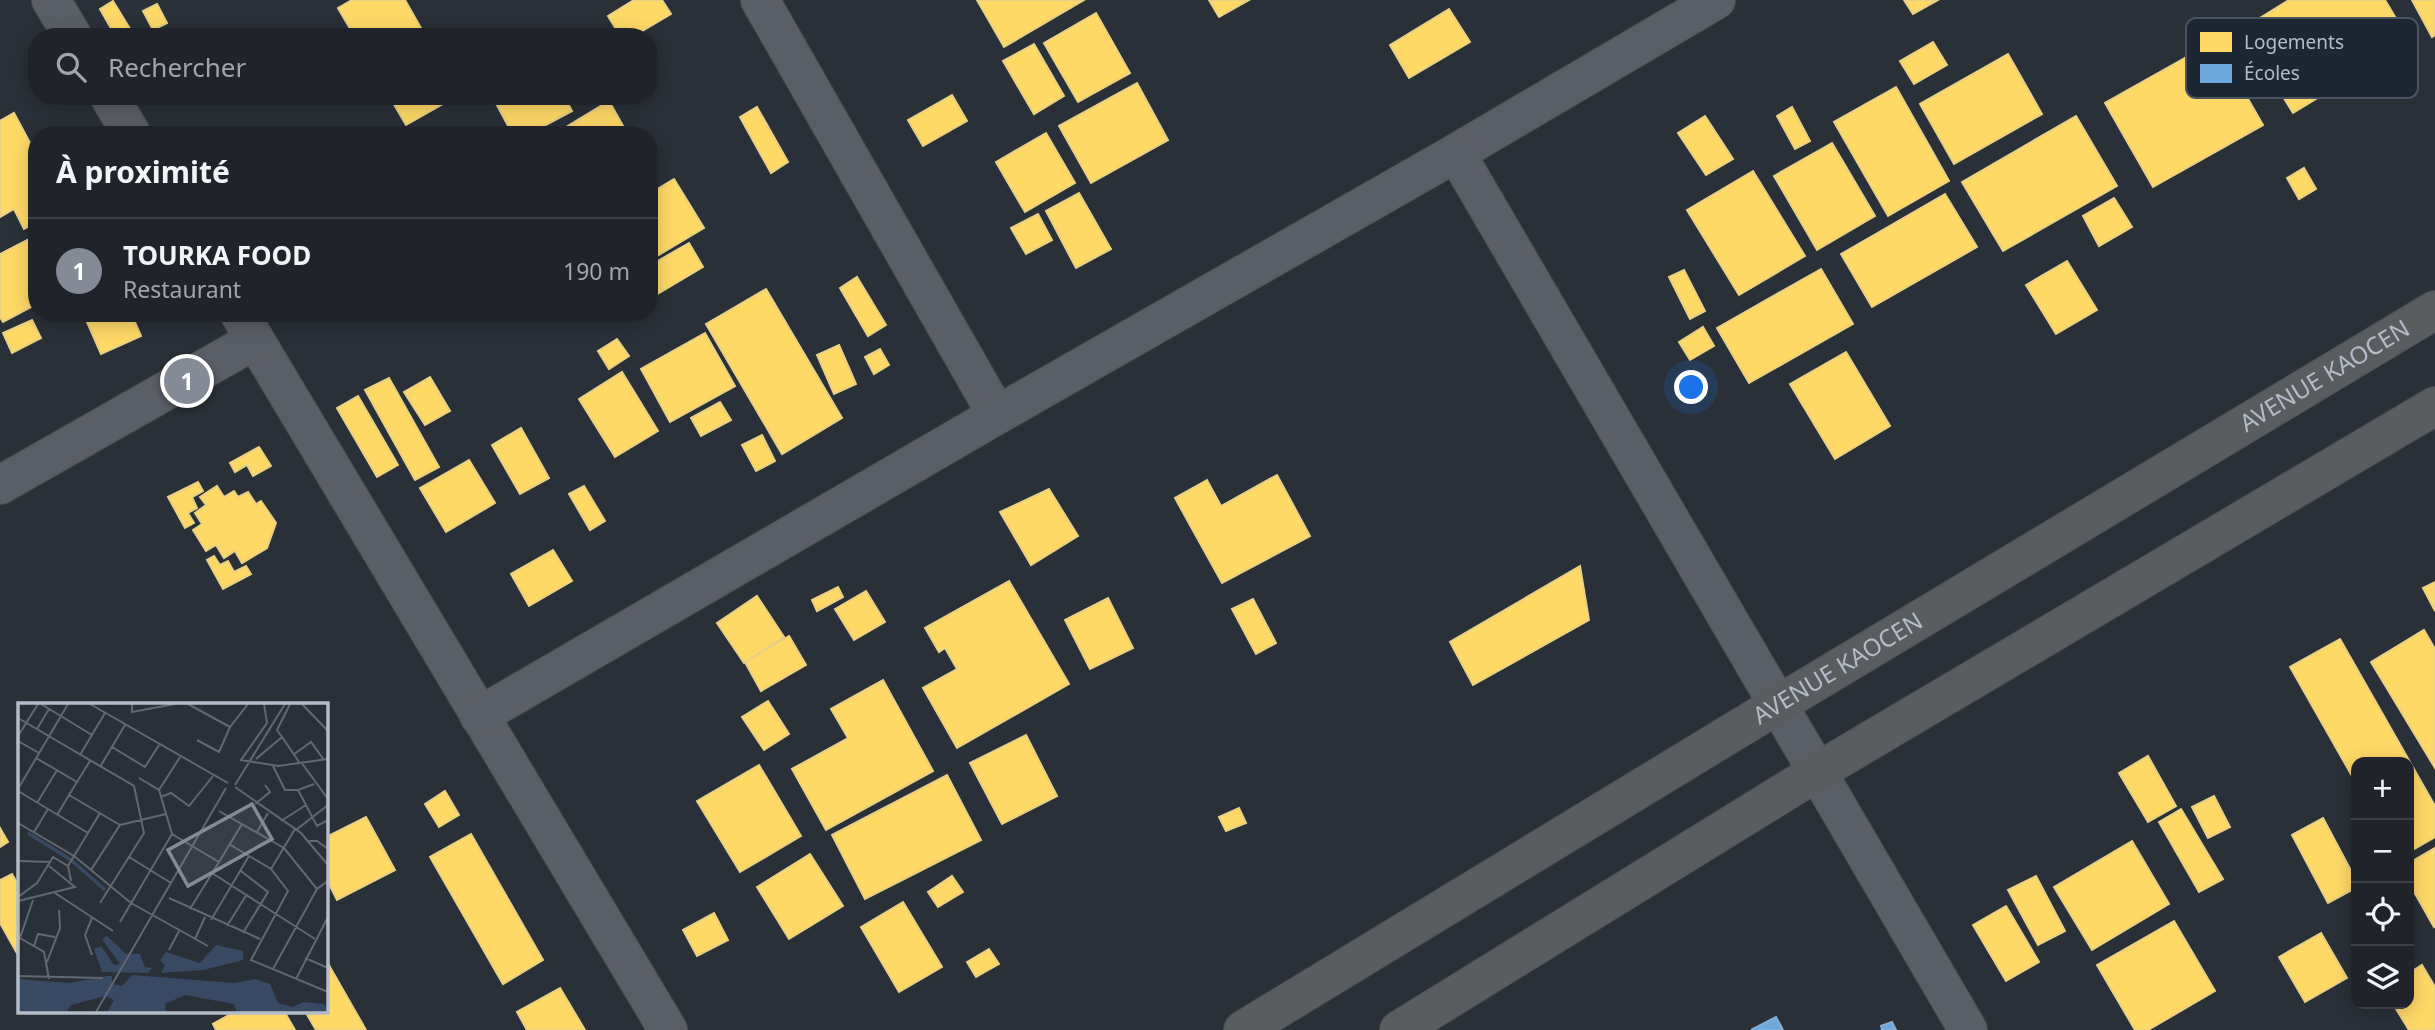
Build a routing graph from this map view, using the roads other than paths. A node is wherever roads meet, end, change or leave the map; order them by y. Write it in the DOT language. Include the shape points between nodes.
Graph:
graph roads {
  1 [pos="51,0"];
  2 [pos="760,0"];
  3 [pos="1716,0"];
  4 [pos="68,28"];
  5 [pos="114,105"];
  6 [pos="127,126"];
  7 [pos="1456,153"];
  8 [pos="2435,310"];
  9 [pos="247,327"];
  10 [pos="2435,407"];
  11 [pos="996,415"];
  12 [pos="0,485"];
  13 [pos="1779,704"];
  14 [pos="479,716"];
  15 [pos="1818,772"];
  16 [pos="668,1030"];
  17 [pos="1243,1030"];
  18 [pos="1399,1030"];
  19 [pos="1968,1030"];
  1 -- 4 [label="street"];
  2 -- 11 [label="street"];
  3 -- 7 [label="street"];
  5 -- 6 [label="street"];
  7 -- 11 [label="street"];
  7 -- 13 [label="street"];
  8 -- 13 [label="highway, AVENUE KAOCEN"];
  9 -- 12 [label="street"];
  9 -- 14 [label="street"];
  10 -- 15 [label="highway"];
  11 -- 14 [label="street"];
  13 -- 15 [label="street"];
  13 -- 17 [label="highway, AVENUE KAOCEN"];
  14 -- 16 [label="street"];
  15 -- 18 [label="highway"];
  15 -- 19 [label="street"];
}
